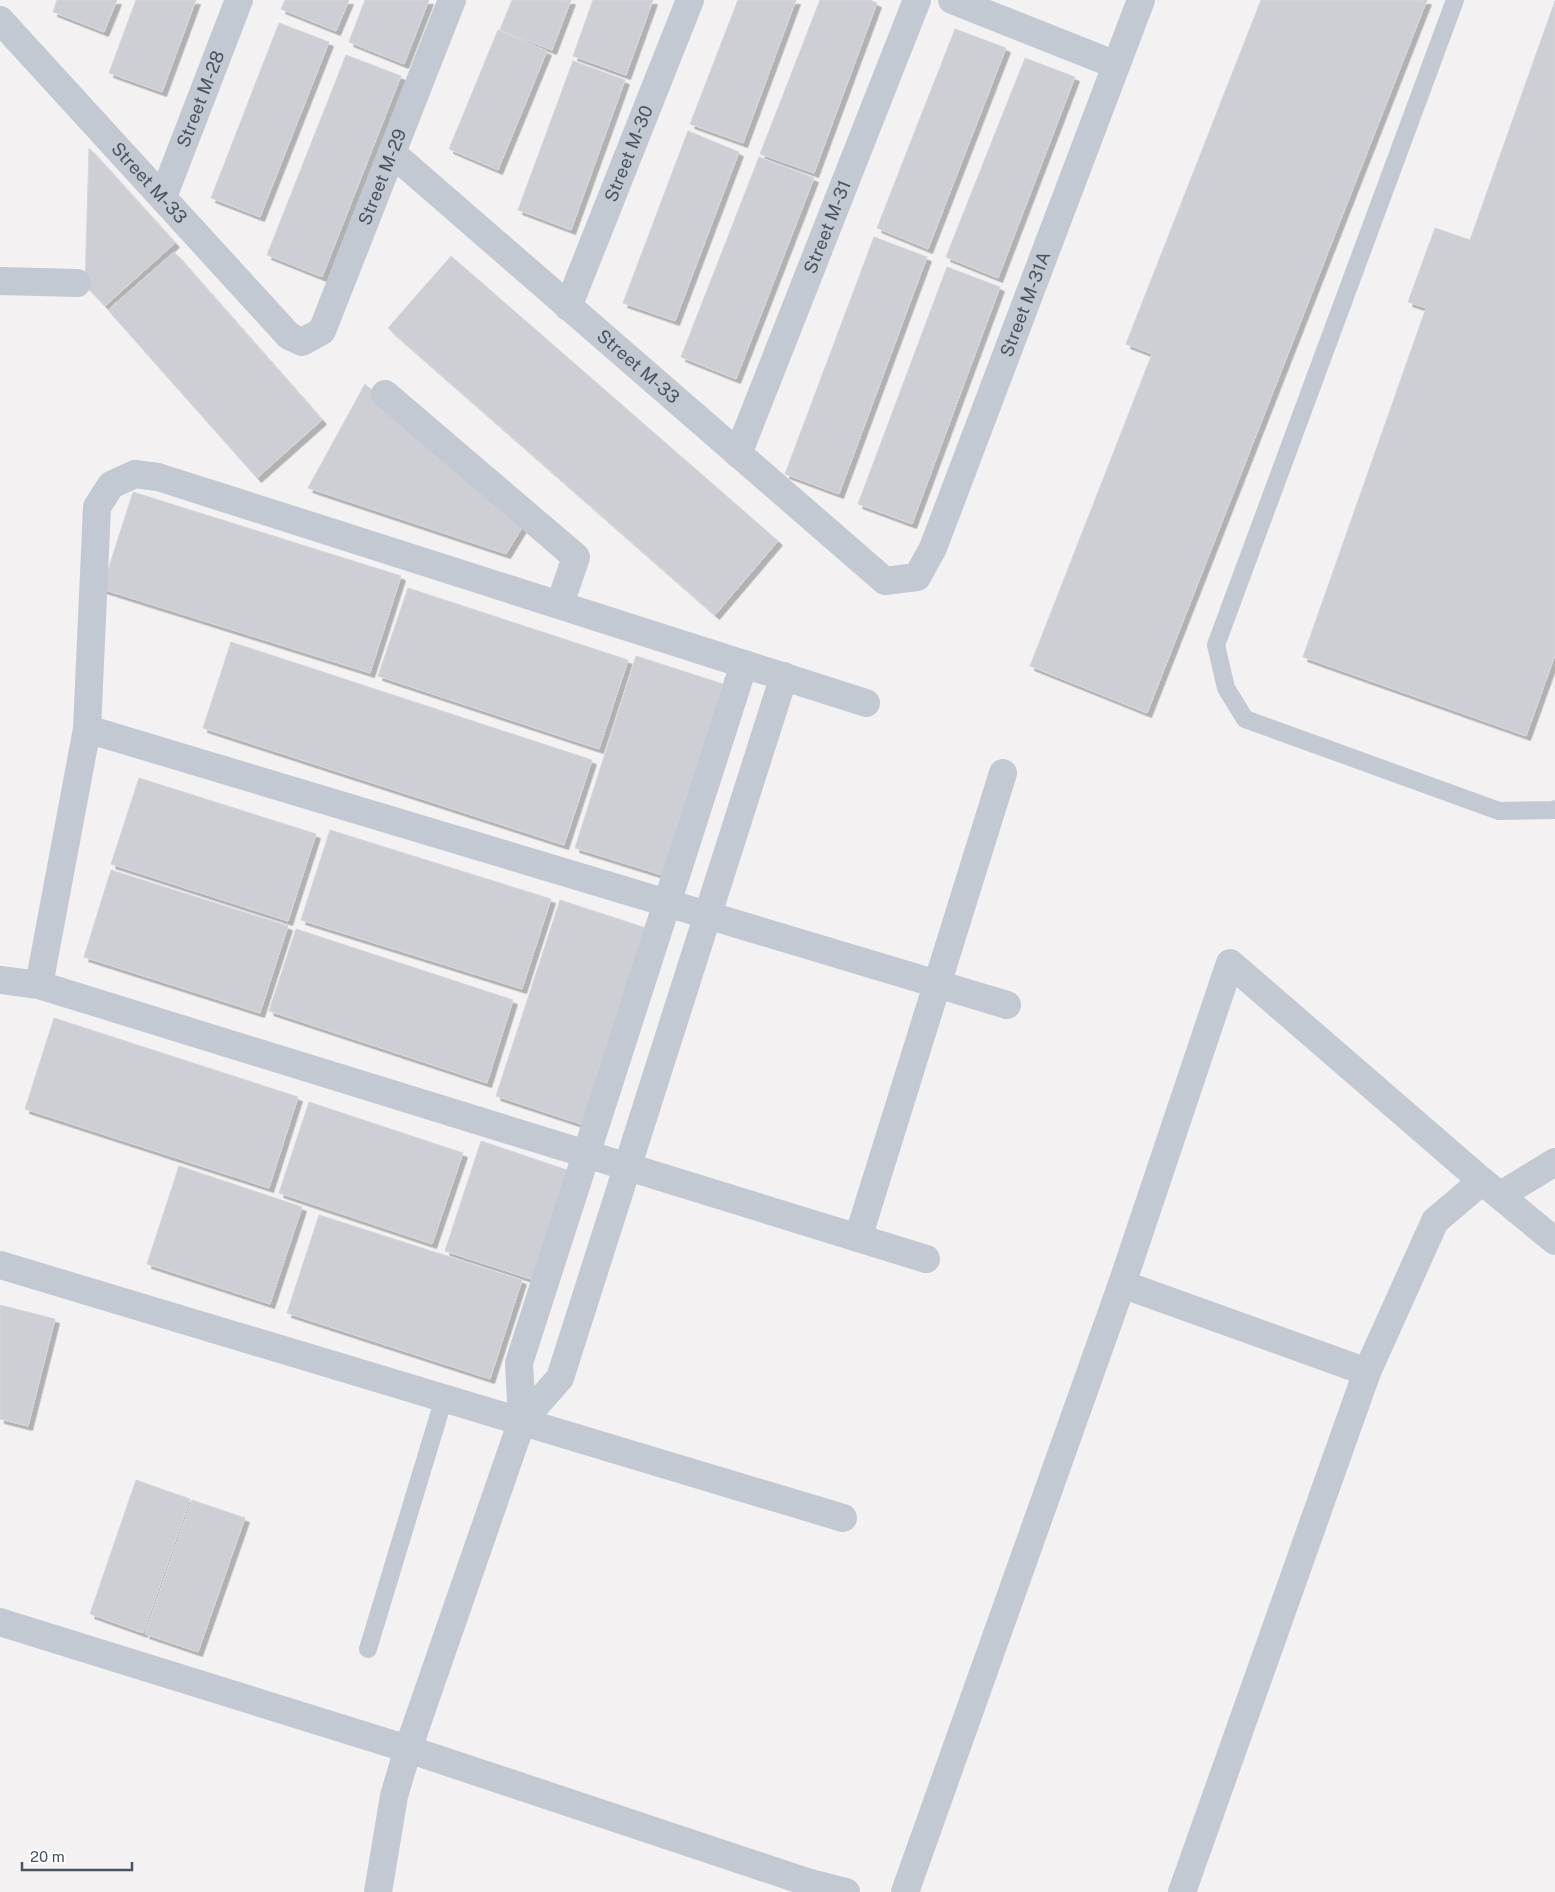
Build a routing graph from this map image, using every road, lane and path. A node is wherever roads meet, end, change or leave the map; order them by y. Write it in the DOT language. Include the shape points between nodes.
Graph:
graph roads {
  1 [pos="239,0"];
  2 [pos="452,0"];
  3 [pos="690,0"];
  4 [pos="917,0"];
  5 [pos="952,0"];
  6 [pos="1140,0"];
  7 [pos="1455,0"];
  8 [pos="5,15"];
  9 [pos="1116,65"];
  10 [pos="392,153"];
  11 [pos="163,198"];
  12 [pos="0,281"];
  13 [pos="77,283"];
  14 [pos="568,307"];
  15 [pos="302,342"];
  16 [pos="385,394"];
  17 [pos="738,454"];
  18 [pos="886,581"];
  19 [pos="560,604"];
  20 [pos="744,664"];
  21 [pos="784,676"];
  22 [pos="866,703"];
  23 [pos="87,729"];
  24 [pos="1003,773"];
  25 [pos="1555,809"];
  26 [pos="668,902"];
  27 [pos="708,915"];
  28 [pos="0,980"];
  29 [pos="938,984"];
  30 [pos="39,985"];
  31 [pos="1007,1005"];
  32 [pos="587,1153"];
  33 [pos="1555,1162"];
  34 [pos="628,1166"];
  35 [pos="1491,1188"];
  36 [pos="858,1238"];
  37 [pos="1555,1241"];
  38 [pos="926,1259"];
  39 [pos="0,1265"];
  40 [pos="1122,1284"];
  41 [pos="1367,1372"];
  42 [pos="444,1398"];
  43 [pos="522,1421"];
  44 [pos="843,1518"];
  45 [pos="0,1622"];
  46 [pos="368,1649"];
  47 [pos="408,1749"];
  48 [pos="378,1892"];
  49 [pos="846,1892"];
  50 [pos="905,1892"];
  51 [pos="1182,1892"];
  1 -- 11 [label="street, Street M-28"];
  2 -- 10 [label="street, Street M-29"];
  3 -- 14 [label="street, Street M-30"];
  4 -- 17 [label="street, Street M-31"];
  5 -- 9 [label="street"];
  6 -- 9 [label="street, Street M-31A"];
  7 -- 25 [label="lane" via="1216,645 1226,688 1245,719 1500,811"];
  8 -- 11 [label="street, Street M-33"];
  9 -- 18 [label="street, Street M-31A" via="933,548 917,577"];
  10 -- 14 [label="street, Street M-33"];
  10 -- 15 [label="street, Street M-29" via="322,331"];
  11 -- 15 [label="street, Street M-33" via="289,336"];
  12 -- 13 [label="street"];
  14 -- 17 [label="street, Street M-33"];
  16 -- 19 [label="street" via="576,557"];
  17 -- 18 [label="street, Street M-33"];
  19 -- 20 [label="street"];
  19 -- 23 [label="street" via="158,478 135,474 111,485 98,507"];
  20 -- 21 [label="street"];
  20 -- 26 [label="street"];
  21 -- 22 [label="street"];
  21 -- 27 [label="street"];
  23 -- 26 [label="street"];
  23 -- 30 [label="street"];
  24 -- 29 [label="street"];
  26 -- 27 [label="street"];
  26 -- 32 [label="street"];
  27 -- 29 [label="street"];
  27 -- 34 [label="street"];
  28 -- 30 [label="street"];
  29 -- 31 [label="street"];
  29 -- 36 [label="street"];
  30 -- 32 [label="street"];
  32 -- 34 [label="street"];
  32 -- 43 [label="street" via="519,1363"];
  33 -- 35 [label="street"];
  34 -- 36 [label="street"];
  34 -- 43 [label="street" via="560,1378"];
  35 -- 37 [label="street"];
  35 -- 40 [label="street" via="1230,963"];
  35 -- 41 [label="street" via="1435,1220"];
  36 -- 38 [label="street"];
  39 -- 42 [label="street"];
  40 -- 41 [label="street"];
  40 -- 50 [label="street"];
  41 -- 51 [label="street"];
  42 -- 43 [label="street"];
  42 -- 46 [label="lane"];
  43 -- 44 [label="street"];
  43 -- 47 [label="street"];
  45 -- 47 [label="street"];
  47 -- 48 [label="street" via="394,1796"];
  47 -- 49 [label="street" via="798,1879"];
}
